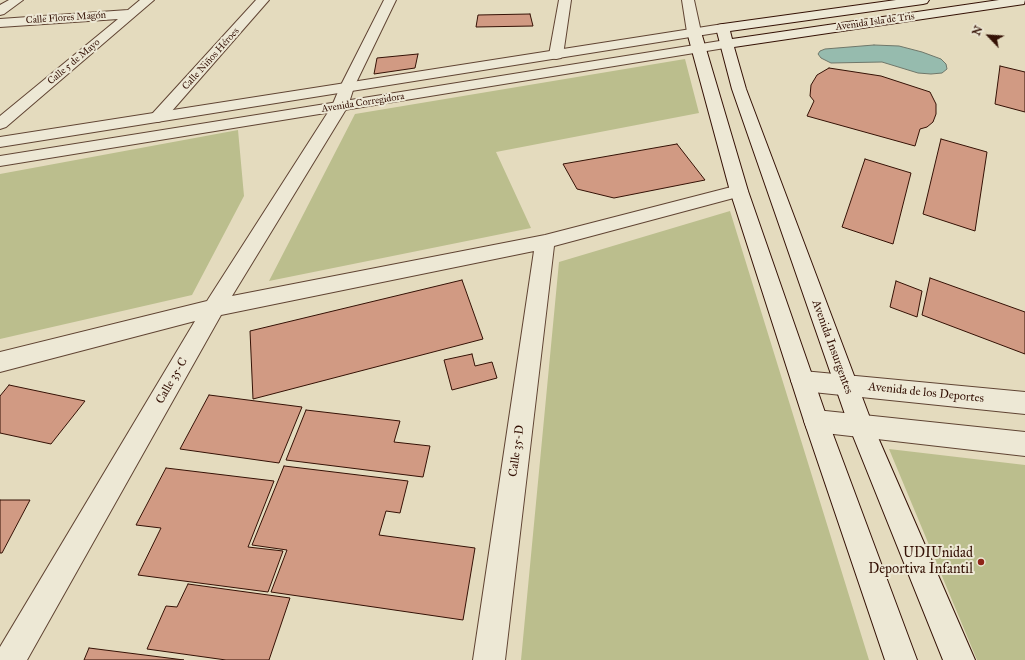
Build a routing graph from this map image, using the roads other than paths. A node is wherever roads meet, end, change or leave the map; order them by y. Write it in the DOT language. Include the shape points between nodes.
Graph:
graph roads {
  1 [pos="17,0"];
  2 [pos="148,0"];
  3 [pos="263,0"];
  4 [pos="390,0"];
  5 [pos="565,0"];
  6 [pos="688,0"];
  7 [pos="923,0"];
  8 [pos="1024,0"];
  9 [pos="0,11"];
  10 [pos="131,14"];
  11 [pos="0,23"];
  12 [pos="724,36"];
  13 [pos="696,41"];
  14 [pos="556,55"];
  15 [pos="344,97"];
  16 [pos="158,117"];
  17 [pos="0,124"];
  18 [pos="0,142"];
  19 [pos="0,161"];
  20 [pos="740,191"];
  21 [pos="545,242"];
  22 [pos="214,308"];
  23 [pos="0,362"];
  24 [pos="803,381"];
  25 [pos="846,386"];
  26 [pos="1025,403"];
  27 [pos="816,421"];
  28 [pos="861,426"];
  29 [pos="1025,444"];
  30 [pos="10,660"];
  31 [pos="489,660"];
  32 [pos="901,660"];
  33 [pos="959,660"];
  1 -- 9 [label="street"];
  2 -- 10 [label="street, Calle 5 de Mayo"];
  3 -- 16 [label="street, Calle Niños Héroes"];
  4 -- 15 [label="street, Calle 35-C"];
  5 -- 14 [label="street"];
  6 -- 13 [label="street"];
  7 -- 12 [label="street, Avenida Isla de Tris"];
  8 -- 12 [label="street, Avenida Isla de Tris"];
  10 -- 11 [label="street, Calle Flores Magón"];
  10 -- 17 [label="street, Calle 5 de Mayo"];
  12 -- 13 [label="street, Avenida Corregidora"];
  12 -- 25 [label="street, Avenida Insurgentes" via="742,97"];
  13 -- 14 [label="street, Avenida Corregidora"];
  13 -- 15 [label="street, Avenida Corregidora"];
  13 -- 20 [label="street"];
  14 -- 15 [label="street, Avenida Corregidora"];
  15 -- 16 [label="street, Avenida Corregidora"];
  15 -- 19 [label="street, Avenida Corregidora"];
  15 -- 22 [label="street, Calle 35-C"];
  16 -- 18 [label="street, Avenida Corregidora"];
  20 -- 21 [label="street"];
  20 -- 24 [label="street"];
  21 -- 22 [label="street"];
  21 -- 31 [label="street, Calle 35-D"];
  22 -- 23 [label="street"];
  22 -- 30 [label="street, Calle 35-C"];
  24 -- 25 [label="street, Avenida de los Deportes"];
  24 -- 27 [label="street"];
  25 -- 26 [label="street, Avenida de los Deportes"];
  25 -- 28 [label="street, Avenida Insurgentes"];
  27 -- 28 [label="street"];
  27 -- 32 [label="street"];
  28 -- 29 [label="street"];
  28 -- 33 [label="street, Avenida Insurgentes"];
}
